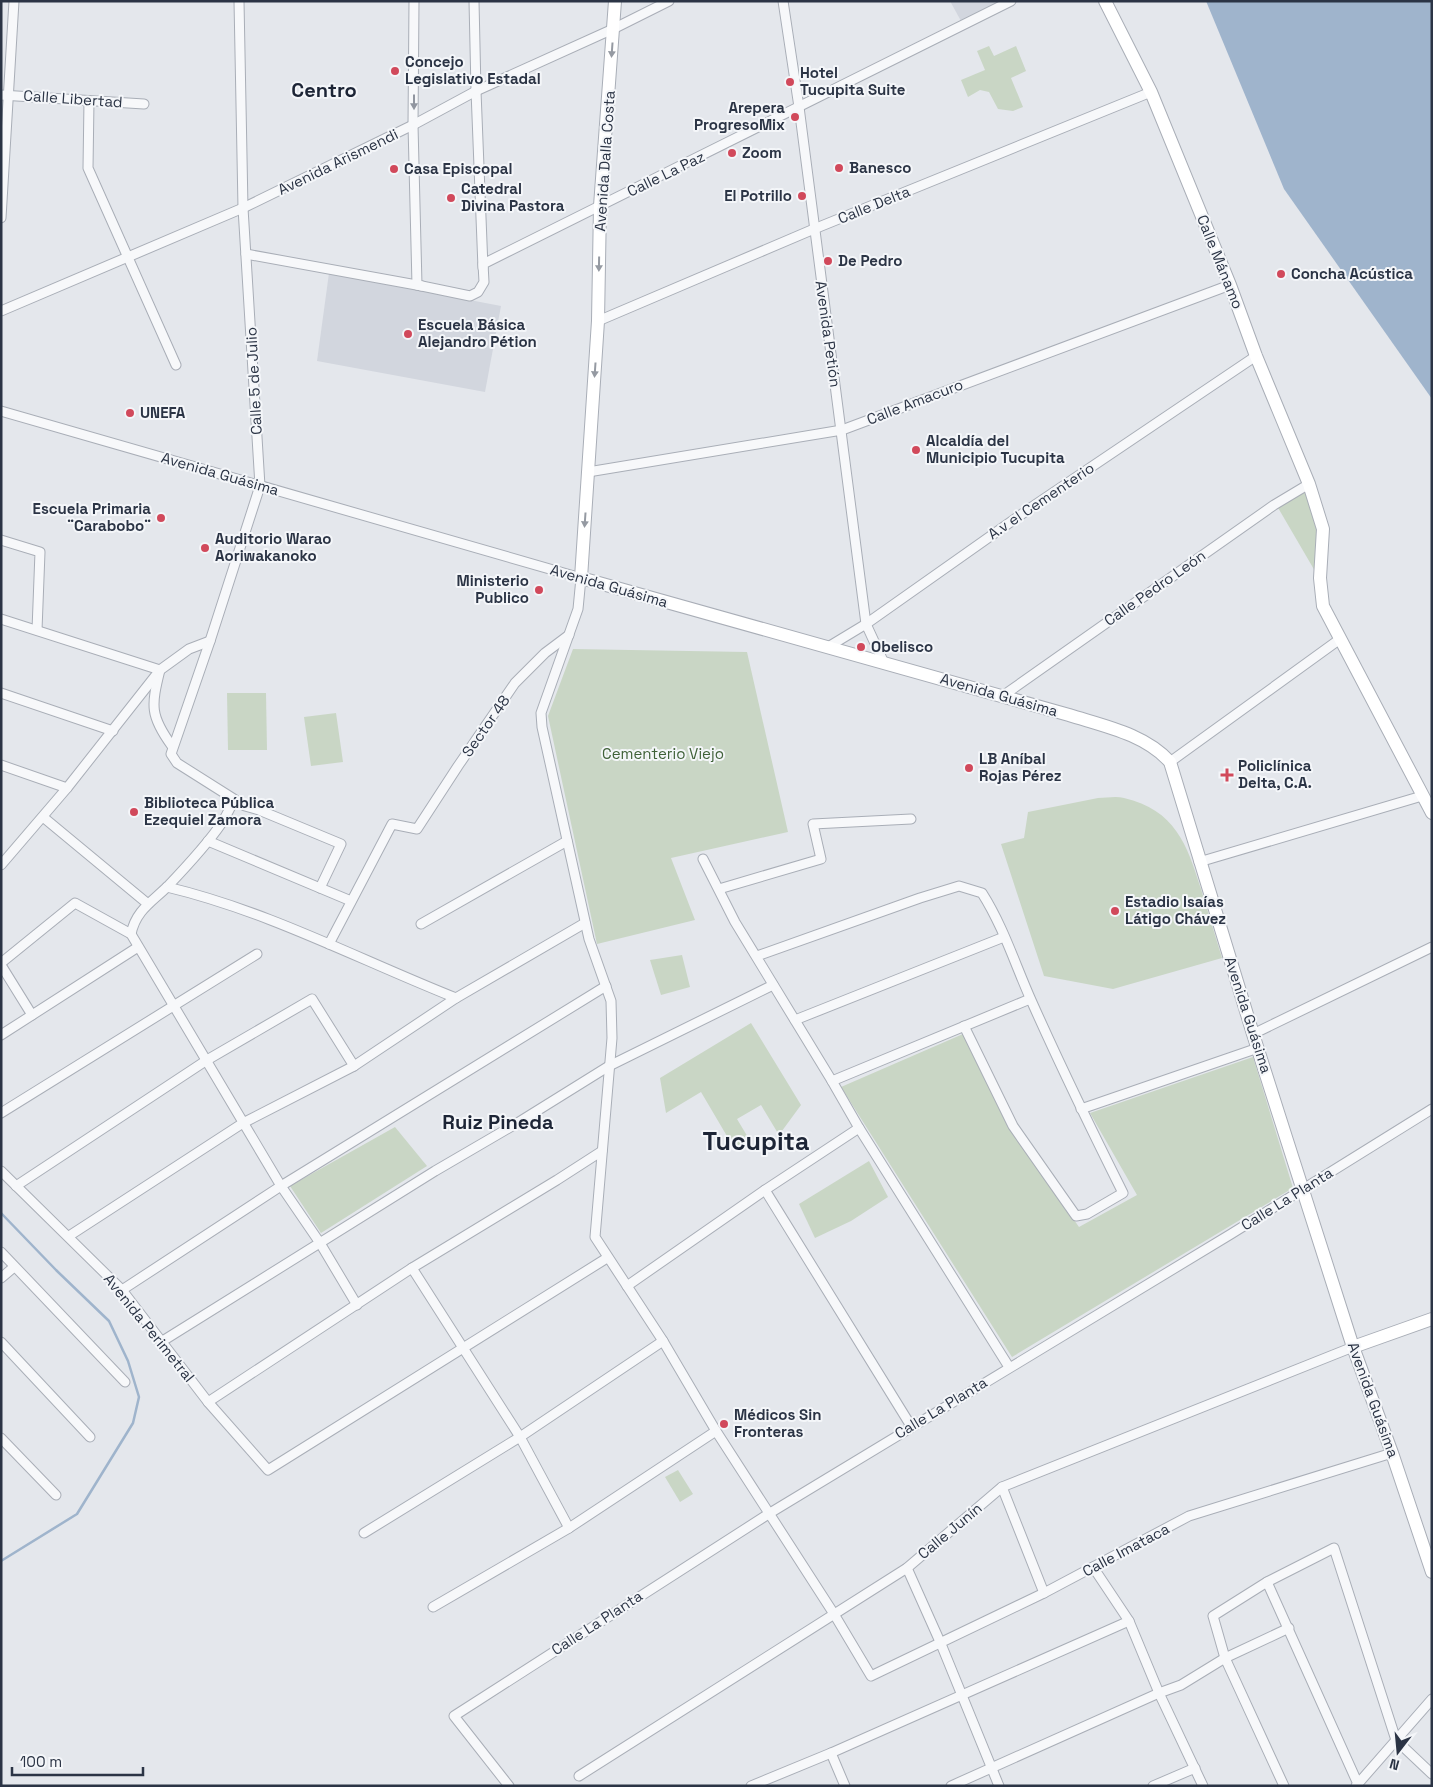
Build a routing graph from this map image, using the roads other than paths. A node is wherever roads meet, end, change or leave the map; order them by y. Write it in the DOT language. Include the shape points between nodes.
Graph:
graph roads {
  1 [pos="14,1"];
  2 [pos="239,1"];
  3 [pos="414,1"];
  4 [pos="474,1"];
  5 [pos="615,1"];
  6 [pos="669,1"];
  7 [pos="783,1"];
  8 [pos="1011,1"];
  9 [pos="1105,1"];
  10 [pos="613,29"];
  11 [pos="476,91"];
  12 [pos="1151,92"];
  13 [pos="5,95"];
  14 [pos="89,101"];
  15 [pos="144,104"];
  16 [pos="799,107"];
  17 [pos="413,125"];
  18 [pos="600,206"];
  19 [pos="243,208"];
  20 [pos="1,218"];
  21 [pos="814,229"];
  22 [pos="246,254"];
  23 [pos="128,257"];
  24 [pos="483,264"];
  25 [pos="416,284"];
  26 [pos="1230,285"];
  27 [pos="1,311"];
  28 [pos="598,321"];
  29 [pos="1256,356"];
  30 [pos="176,365"];
  31 [pos="1,411"];
  32 [pos="842,430"];
  33 [pos="588,472"];
  34 [pos="1309,484"];
  35 [pos="260,486"];
  36 [pos="1,540"];
  37 [pos="581,578"];
  38 [pos="1,618"];
  39 [pos="866,624"];
  40 [pos="37,630"];
  41 [pos="569,635"];
  42 [pos="1340,639"];
  43 [pos="210,641"];
  44 [pos="828,647"];
  45 [pos="884,663"];
  46 [pos="160,670"];
  47 [pos="1,693"];
  48 [pos="1004,695"];
  49 [pos="113,731"];
  50 [pos="172,746"];
  51 [pos="1170,762"];
  52 [pos="1,766"];
  53 [pos="67,788"];
  54 [pos="1422,796"];
  55 [pos="234,800"];
  56 [pos="1432,813"];
  57 [pos="43,817"];
  58 [pos="911,819"];
  59 [pos="208,841"];
  60 [pos="566,841"];
  61 [pos="703,859"];
  62 [pos="1199,862"];
  63 [pos="1,865"];
  64 [pos="167,887"];
  65 [pos="320,888"];
  66 [pos="719,889"];
  67 [pos="352,901"];
  68 [pos="148,904"];
  69 [pos="585,922"];
  70 [pos="421,924"];
  71 [pos="131,934"];
  72 [pos="1004,937"];
  73 [pos="329,944"];
  74 [pos="138,947"];
  75 [pos="1432,947"];
  76 [pos="257,954"];
  77 [pos="757,956"];
  78 [pos="1,964"];
  79 [pos="773,985"];
  80 [pos="606,986"];
  81 [pos="456,998"];
  82 [pos="1030,999"];
  83 [pos="174,1006"];
  84 [pos="32,1015"];
  85 [pos="795,1020"];
  86 [pos="964,1026"];
  87 [pos="1253,1034"];
  88 [pos="1,1035"];
  89 [pos="1258,1048"];
  90 [pos="207,1060"];
  91 [pos="354,1066"];
  92 [pos="609,1066"];
  93 [pos="832,1081"];
  94 [pos="1432,1108"];
  95 [pos="1081,1109"];
  96 [pos="1,1113"];
  97 [pos="243,1123"];
  98 [pos="859,1128"];
  99 [pos="602,1151"];
  100 [pos="1,1171"];
  101 [pos="16,1186"];
  102 [pos="281,1186"];
  103 [pos="1303,1189"];
  104 [pos="765,1190"];
  105 [pos="68,1236"];
  106 [pos="320,1243"];
  107 [pos="1,1252"];
  108 [pos="607,1258"];
  109 [pos="14,1267"];
  110 [pos="412,1268"];
  111 [pos="1,1278"];
  112 [pos="627,1286"];
  113 [pos="122,1290"];
  114 [pos="357,1305"];
  115 [pos="1432,1319"];
  116 [pos="1,1342"];
  117 [pos="161,1342"];
  118 [pos="663,1342"];
  119 [pos="462,1347"];
  120 [pos="1353,1347"];
  121 [pos="1009,1367"];
  122 [pos="125,1382"];
  123 [pos="208,1402"];
  124 [pos="911,1426"];
  125 [pos="716,1431"];
  126 [pos="90,1437"];
  127 [pos="520,1437"];
  128 [pos="1,1438"];
  129 [pos="1392,1453"];
  130 [pos="1002,1487"];
  131 [pos="56,1495"];
  132 [pos="770,1512"];
  133 [pos="569,1528"];
  134 [pos="364,1533"];
  135 [pos="1093,1567"];
  136 [pos="906,1568"];
  137 [pos="1432,1572"];
  138 [pos="1267,1582"];
  139 [pos="1044,1593"];
  140 [pos="433,1607"];
  141 [pos="834,1614"];
  142 [pos="1129,1620"];
  143 [pos="1289,1628"];
  144 [pos="941,1644"];
  145 [pos="1225,1658"];
  146 [pos="1159,1693"];
  147 [pos="961,1696"];
  148 [pos="1432,1700"];
  149 [pos="1396,1740"];
  150 [pos="831,1753"];
  151 [pos="991,1768"];
  152 [pos="1196,1768"];
  153 [pos="1432,1774"];
  154 [pos="579,1776"];
  155 [pos="1357,1785"];
  156 [pos="509,1786"];
  157 [pos="751,1786"];
  158 [pos="846,1786"];
  159 [pos="952,1786"];
  160 [pos="999,1786"];
  161 [pos="1153,1786"];
  162 [pos="1203,1786"];
  163 [pos="1284,1786"];
  1 -- 13 [label="street"];
  2 -- 19 [label="street, Calle 5 de Julio"];
  3 -- 17 [label="street, one-way"];
  4 -- 11 [label="street"];
  5 -- 10 [label="main road, Avenida Dalla Costa"];
  6 -- 10 [label="street, Avenida Arismendi"];
  7 -- 16 [label="street, Avenida Petión"];
  8 -- 16 [label="street, Calle La Paz"];
  9 -- 12 [label="main road, Calle Mánamo"];
  10 -- 11 [label="street, Avenida Arismendi"];
  10 -- 18 [label="main road, Avenida Dalla Costa, one-way"];
  11 -- 17 [label="street, Avenida Arismendi"];
  11 -- 24 [label="street"];
  12 -- 21 [label="street, Calle Delta"];
  12 -- 26 [label="main road, Calle Mánamo"];
  13 -- 14 [label="street, Calle Libertad"];
  13 -- 20 [label="street"];
  14 -- 15 [label="street, Calle Libertad"];
  14 -- 23 [label="street" via="88,168"];
  16 -- 18 [label="street, Calle La Paz"];
  16 -- 21 [label="street, Avenida Petión"];
  17 -- 19 [label="street, Avenida Arismendi"];
  17 -- 25 [label="street"];
  18 -- 24 [label="street, Calle La Paz"];
  18 -- 28 [label="main road, Avenida Dalla Costa, one-way"];
  19 -- 22 [label="street, Calle 5 de Julio"];
  19 -- 23 [label="street, Avenida Arismendi"];
  21 -- 28 [label="street, Calle Delta"];
  21 -- 32 [label="street, Avenida Petión"];
  22 -- 25 [label="street"];
  22 -- 35 [label="street, Calle 5 de Julio"];
  23 -- 27 [label="street, Avenida Arismendi"];
  23 -- 30 [label="street"];
  24 -- 25 [label="street" via="484,282 478,292 470,296"];
  26 -- 29 [label="main road, Calle Mánamo"];
  26 -- 32 [label="street, Calle Amacuro"];
  28 -- 33 [label="main road, Avenida Dalla Costa, one-way"];
  29 -- 34 [label="main road, Calle Mánamo"];
  29 -- 39 [label="street, A.v el Cementerio"];
  31 -- 35 [label="street, Avenida Guásima"];
  32 -- 33 [label="street, Calle Amacuro"];
  32 -- 39 [label="street, Avenida Petión"];
  33 -- 37 [label="main road, Avenida Dalla Costa, one-way"];
  34 -- 42 [label="main road, Calle Mánamo" via="1323,528 1320,578 1323,606"];
  34 -- 48 [label="street, Calle Pedro León" via="1274,505"];
  35 -- 37 [label="street, Avenida Guásima"];
  35 -- 43 [label="street, Calle 5 de Julio"];
  36 -- 40 [label="street" via="40,552"];
  37 -- 41 [label="street" via="578,608"];
  37 -- 44 [label="main road, Avenida Guásima"];
  38 -- 40 [label="street"];
  39 -- 44 [label="street, A.v el Cementerio"];
  39 -- 45 [label="street, Avenida Petión"];
  40 -- 46 [label="street"];
  41 -- 60 [label="street" via="541,712"];
  41 -- 67 [label="street, Sector 48" via="515,683 417,829 392,824"];
  42 -- 51 [label="street"];
  42 -- 54 [label="main road"];
  43 -- 46 [label="street" via="188,649"];
  43 -- 50 [label="street, Calle 5 de Julio"];
  44 -- 45 [label="main road, Avenida Guásima"];
  45 -- 48 [label="main road, Avenida Guásima"];
  46 -- 49 [label="street"];
  46 -- 50 [label="street" via="154,710 160,729"];
  47 -- 49 [label="street"];
  48 -- 51 [label="main road, Avenida Guásima" via="1126,733"];
  49 -- 53 [label="street"];
  50 -- 55 [label="street" via="171,754 177,763"];
  51 -- 62 [label="main road, Avenida Guásima"];
  52 -- 53 [label="street"];
  53 -- 57 [label="street"];
  54 -- 56 [label="main road"];
  54 -- 62 [label="street"];
  55 -- 59 [label="street" via="222,824"];
  55 -- 65 [label="street" via="341,844"];
  57 -- 63 [label="street"];
  57 -- 68 [label="street"];
  58 -- 66 [label="street" via="813,824 821,859"];
  59 -- 64 [label="street"];
  59 -- 65 [label="street"];
  60 -- 69 [label="street"];
  60 -- 70 [label="street"];
  61 -- 66 [label="street"];
  62 -- 87 [label="main road, Avenida Guásima"];
  64 -- 68 [label="street"];
  64 -- 73 [label="street" via="273,920"];
  65 -- 67 [label="street"];
  66 -- 77 [label="street"];
  67 -- 73 [label="street"];
  68 -- 71 [label="street" via="134,920"];
  69 -- 80 [label="street"];
  69 -- 81 [label="street"];
  71 -- 74 [label="street"];
  71 -- 78 [label="street" via="75,903"];
  72 -- 77 [label="street" via="994,911 982,893 959,886"];
  72 -- 82 [label="street"];
  72 -- 85 [label="street"];
  73 -- 81 [label="street"];
  74 -- 83 [label="street"];
  74 -- 84 [label="street"];
  75 -- 87 [label="street"];
  76 -- 83 [label="street"];
  77 -- 79 [label="street"];
  78 -- 84 [label="street"];
  79 -- 85 [label="street"];
  79 -- 92 [label="street"];
  80 -- 92 [label="street" via="612,1018"];
  80 -- 102 [label="street"];
  81 -- 91 [label="street"];
  82 -- 86 [label="street"];
  82 -- 95 [label="street"];
  83 -- 90 [label="street"];
  83 -- 96 [label="street"];
  84 -- 88 [label="street"];
  85 -- 93 [label="street"];
  86 -- 93 [label="street"];
  86 -- 95 [label="street" via="1013,1126 1076,1216 1087,1214 1123,1193"];
  87 -- 89 [label="main road, Avenida Guásima"];
  89 -- 95 [label="street"];
  89 -- 103 [label="main road, Avenida Guásima"];
  90 -- 91 [label="street" via="312,999"];
  90 -- 97 [label="street"];
  90 -- 101 [label="street"];
  91 -- 97 [label="street"];
  92 -- 99 [label="street"];
  92 -- 106 [label="street"];
  93 -- 98 [label="street"];
  94 -- 103 [label="street, Calle La Planta"];
  97 -- 102 [label="street"];
  97 -- 105 [label="street"];
  98 -- 104 [label="street"];
  98 -- 121 [label="street"];
  99 -- 108 [label="street" via="594,1237"];
  99 -- 110 [label="street"];
  100 -- 101 [label="street, Avenida Perimetral"];
  101 -- 105 [label="street, Avenida Perimetral"];
  102 -- 106 [label="street"];
  102 -- 113 [label="street"];
  103 -- 120 [label="main road, Avenida Guásima"];
  103 -- 121 [label="street, Calle La Planta"];
  104 -- 112 [label="street"];
  104 -- 124 [label="street"];
  105 -- 113 [label="street, Avenida Perimetral"];
  106 -- 114 [label="street"];
  106 -- 117 [label="street"];
  107 -- 109 [label="street"];
  108 -- 112 [label="street"];
  108 -- 119 [label="street"];
  109 -- 111 [label="street"];
  109 -- 122 [label="street"];
  110 -- 114 [label="street"];
  110 -- 119 [label="street"];
  112 -- 118 [label="street"];
  113 -- 117 [label="street, Avenida Perimetral"];
  114 -- 123 [label="street"];
  115 -- 120 [label="main road"];
  116 -- 126 [label="street"];
  117 -- 123 [label="street, Avenida Perimetral"];
  118 -- 125 [label="street"];
  118 -- 127 [label="street"];
  119 -- 123 [label="street, Avenida Perimetral" via="268,1470"];
  119 -- 127 [label="street"];
  120 -- 129 [label="main road, Avenida Guásima"];
  120 -- 130 [label="street, Calle Junín"];
  121 -- 124 [label="street, Calle La Planta"];
  124 -- 132 [label="street, Calle La Planta"];
  125 -- 132 [label="street"];
  125 -- 133 [label="street"];
  127 -- 133 [label="street"];
  127 -- 134 [label="street"];
  128 -- 131 [label="street"];
  129 -- 135 [label="street, Calle Imataca" via="1189,1516"];
  129 -- 137 [label="main road, Avenida Guásima"];
  130 -- 136 [label="street, Calle Junín"];
  130 -- 139 [label="street"];
  132 -- 141 [label="street"];
  132 -- 156 [label="street, Calle La Planta" via="454,1716"];
  133 -- 140 [label="street"];
  135 -- 139 [label="street, Calle Imataca"];
  135 -- 142 [label="street"];
  136 -- 141 [label="street, Calle Junín"];
  136 -- 144 [label="street"];
  138 -- 143 [label="street"];
  138 -- 145 [label="street" via="1213,1616"];
  138 -- 149 [label="street" via="1334,1548"];
  139 -- 144 [label="street, Calle Imataca"];
  141 -- 144 [label="street, Calle Imataca" via="871,1676"];
  141 -- 154 [label="street, Calle Junín"];
  142 -- 146 [label="street"];
  142 -- 147 [label="street"];
  143 -- 145 [label="street"];
  143 -- 155 [label="street"];
  144 -- 147 [label="street"];
  145 -- 146 [label="street" via="1181,1685"];
  145 -- 163 [label="street"];
  146 -- 151 [label="street"];
  146 -- 152 [label="street"];
  147 -- 150 [label="street"];
  147 -- 151 [label="street"];
  148 -- 149 [label="street"];
  149 -- 153 [label="street"];
  149 -- 155 [label="street"];
  150 -- 157 [label="street"];
  150 -- 158 [label="street"];
  151 -- 159 [label="street"];
  151 -- 160 [label="street"];
  152 -- 161 [label="street"];
  152 -- 162 [label="street"];
}
